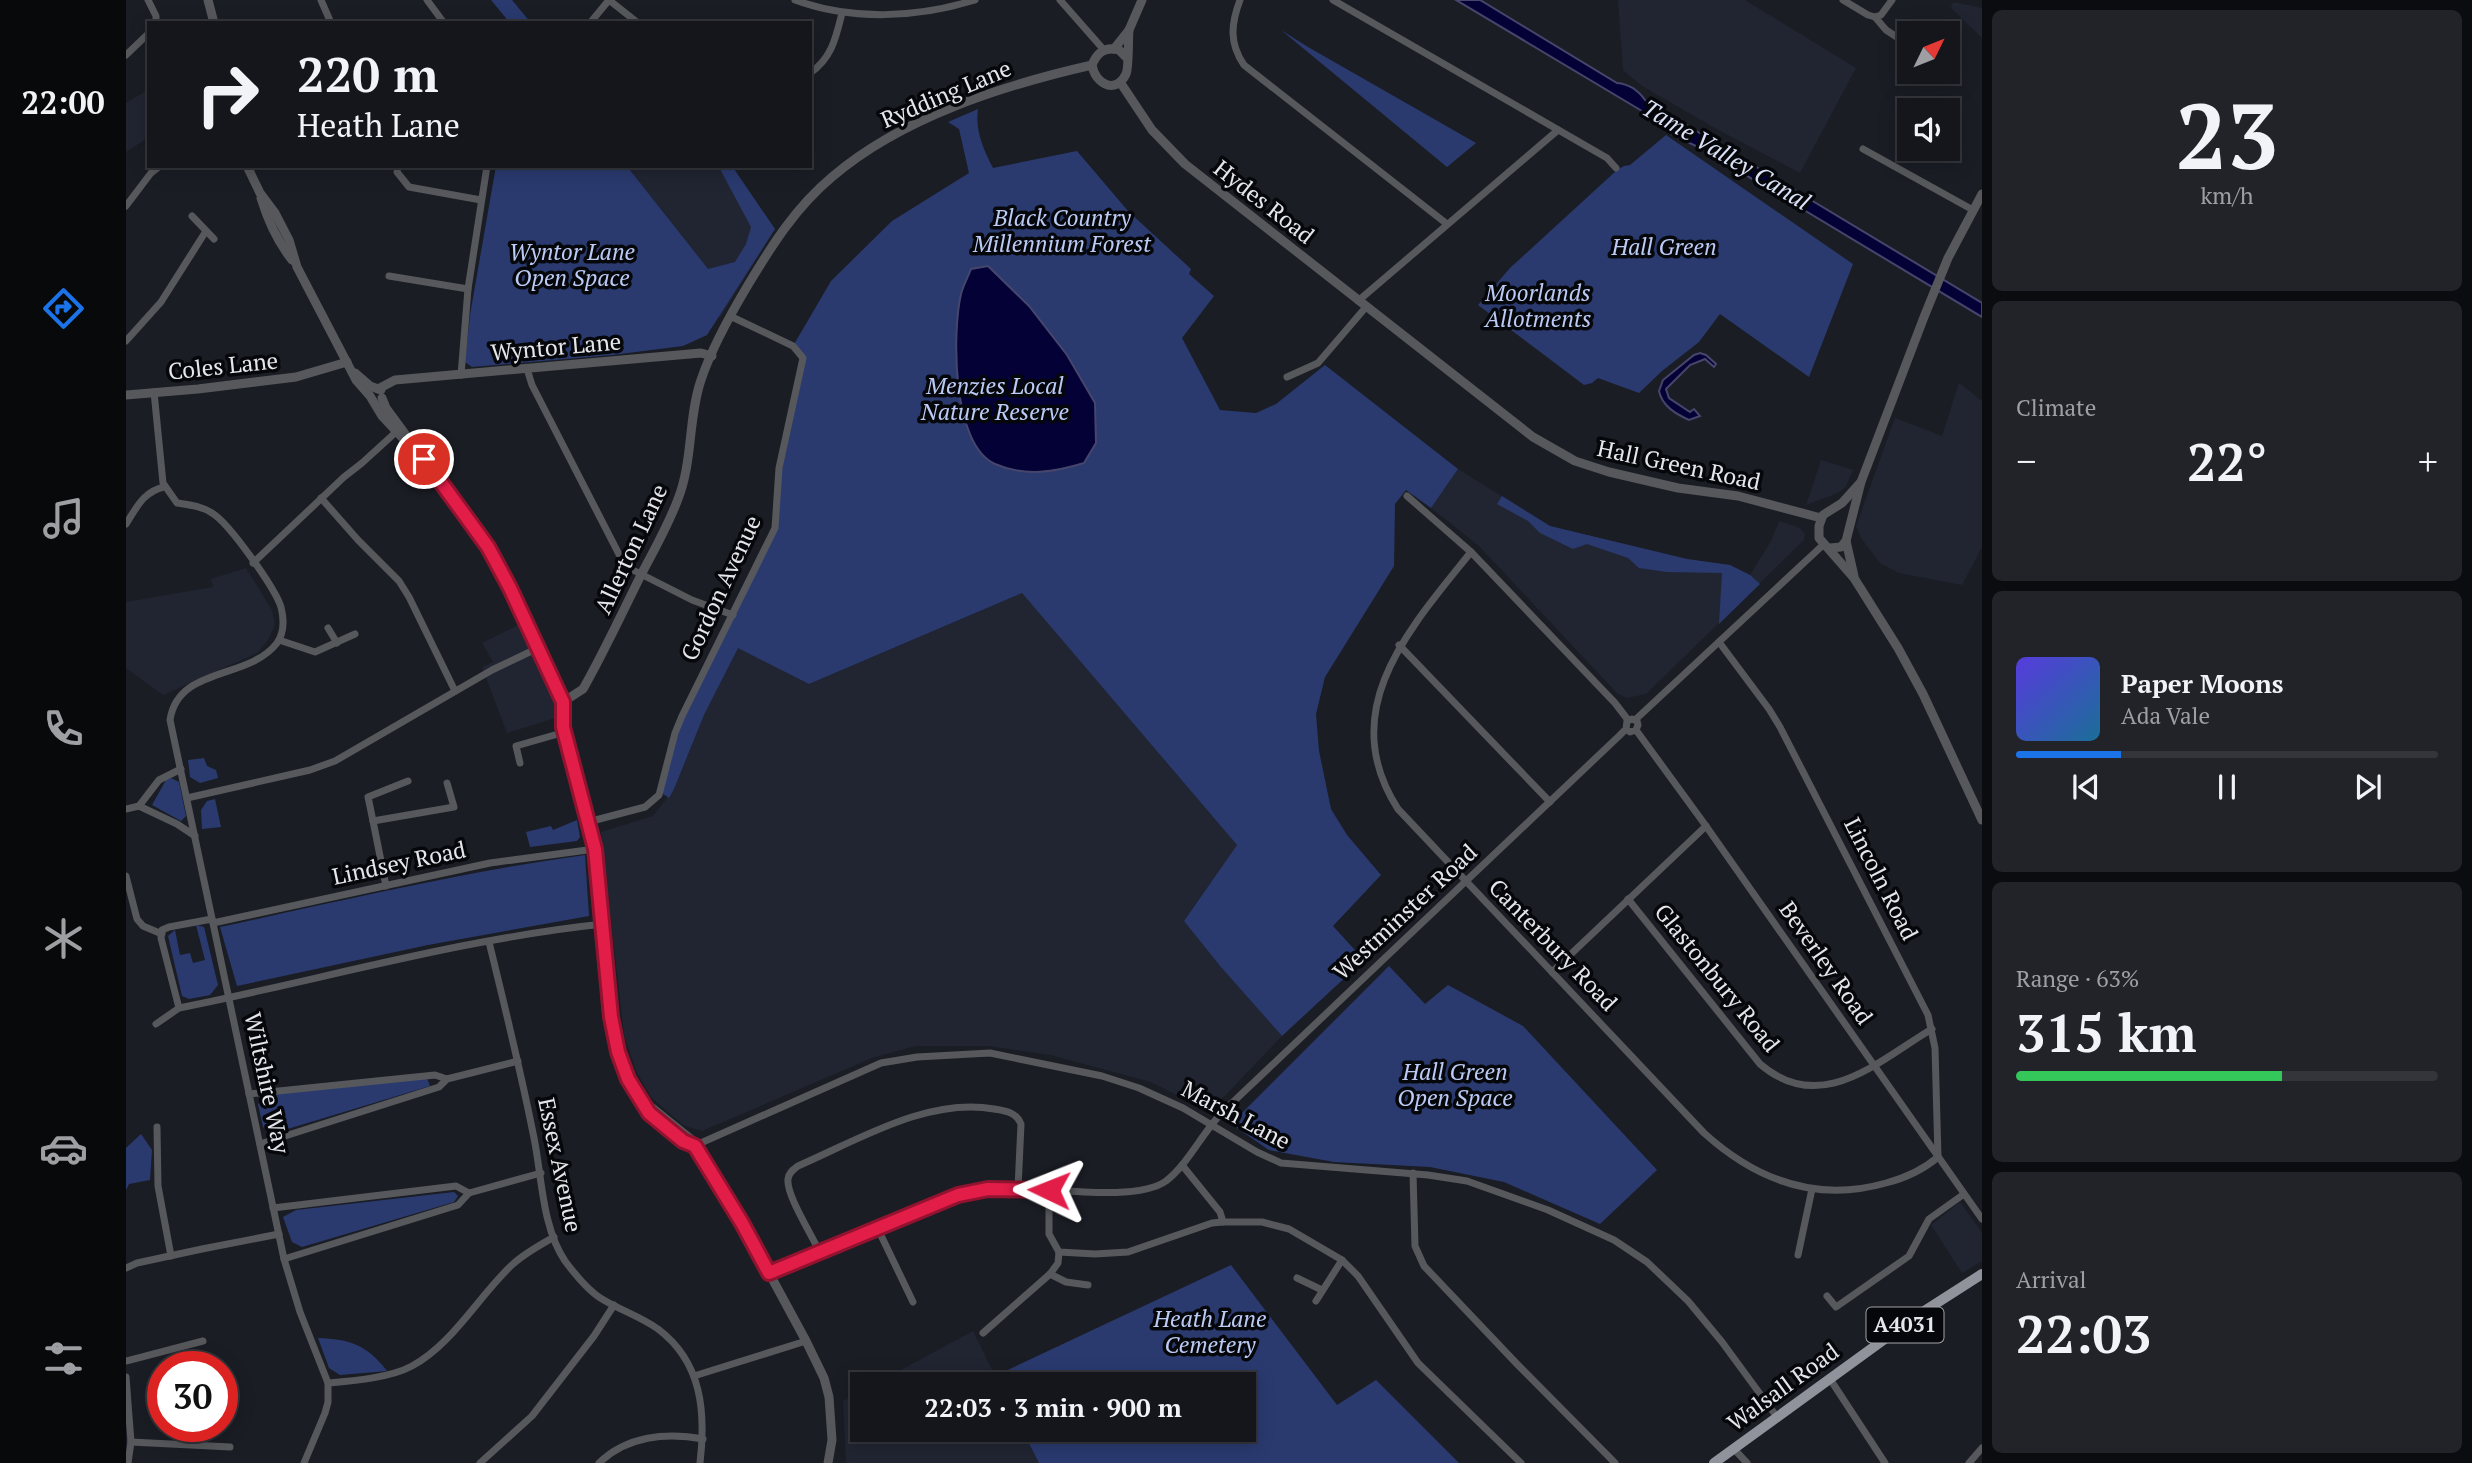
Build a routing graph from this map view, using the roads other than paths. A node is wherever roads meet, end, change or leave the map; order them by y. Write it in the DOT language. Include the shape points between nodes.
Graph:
graph roads {
  1 [pos="148,0"];
  2 [pos="206,0"];
  3 [pos="321,0"];
  4 [pos="427,0"];
  5 [pos="609,0"];
  6 [pos="795,0"];
  7 [pos="975,0"];
  8 [pos="1060,0"];
  9 [pos="1142,0"];
  10 [pos="1240,0"];
  11 [pos="1333,0"];
  12 [pos="1843,0"];
  13 [pos="1892,0"];
  14 [pos="842,13"];
  15 [pos="1875,17"];
  16 [pos="213,20"];
  17 [pos="156,21"];
  18 [pos="330,21"];
  19 [pos="443,21"];
  20 [pos="592,21"];
  21 [pos="635,21"];
  22 [pos="1129,30"];
  23 [pos="147,35"];
  24 [pos="1897,37"];
  25 [pos="1114,49"];
  26 [pos="1104,50"];
  27 [pos="126,55"];
  28 [pos="1127,58"];
  29 [pos="1092,65"];
  30 [pos="812,72"];
  31 [pos="1120,82"];
  32 [pos="1558,130"];
  33 [pos="1863,149"];
  34 [pos="157,168"];
  35 [pos="248,168"];
  36 [pos="398,168"];
  37 [pos="487,168"];
  38 [pos="1616,168"];
  39 [pos="1982,194"];
  40 [pos="481,200"];
  41 [pos="126,206"];
  42 [pos="1973,211"];
  43 [pos="192,216"];
  44 [pos="1447,224"];
  45 [pos="206,231"];
  46 [pos="214,239"];
  47 [pos="389,276"];
  48 [pos="468,289"];
  49 [pos="1362,304"];
  50 [pos="730,316"];
  51 [pos="1402,334"];
  52 [pos="126,341"];
  53 [pos="340,351"];
  54 [pos="712,356"];
  55 [pos="349,365"];
  56 [pos="527,369"];
  57 [pos="323,370"];
  58 [pos="461,375"];
  59 [pos="1287,377"];
  60 [pos="154,392"];
  61 [pos="377,394"];
  62 [pos="126,395"];
  63 [pos="393,416"];
  64 [pos="396,432"];
  65 [pos="424,459"];
  66 [pos="1861,482"];
  67 [pos="164,487"];
  68 [pos="1407,496"];
  69 [pos="321,498"];
  70 [pos="1830,512"];
  71 [pos="1821,518"];
  72 [pos="126,524"];
  73 [pos="1848,527"];
  74 [pos="1846,541"];
  75 [pos="1827,547"];
  76 [pos="1471,552"];
  77 [pos="253,563"];
  78 [pos="641,574"];
  79 [pos="1854,578"];
  80 [pos="733,615"];
  81 [pos="328,628"];
  82 [pos="355,634"];
  83 [pos="279,640"];
  84 [pos="1719,642"];
  85 [pos="337,643"];
  86 [pos="1399,645"];
  87 [pos="538,648"];
  88 [pos="455,691"];
  89 [pos="563,702"];
  90 [pos="1632,720"];
  91 [pos="1626,729"];
  92 [pos="564,730"];
  93 [pos="1636,730"];
  94 [pos="520,763"];
  95 [pos="181,769"];
  96 [pos="408,781"];
  97 [pos="447,783"];
  98 [pos="187,798"];
  99 [pos="1550,802"];
  100 [pos="139,806"];
  101 [pos="126,809"];
  102 [pos="1982,820"];
  103 [pos="373,821"];
  104 [pos="588,822"];
  105 [pos="1706,826"];
  106 [pos="195,837"];
  107 [pos="595,849"];
  108 [pos="127,876"];
  109 [pos="1466,881"];
  110 [pos="386,886"];
  111 [pos="1628,899"];
  112 [pos="213,921"];
  113 [pos="603,924"];
  114 [pos="162,934"];
  115 [pos="489,942"];
  116 [pos="1552,972"];
  117 [pos="229,998"];
  118 [pos="179,1008"];
  119 [pos="156,1024"];
  120 [pos="1932,1030"];
  121 [pos="518,1061"];
  122 [pos="1875,1067"];
  123 [pos="447,1079"];
  124 [pos="249,1094"];
  125 [pos="1212,1124"];
  126 [pos="157,1128"];
  127 [pos="260,1144"];
  128 [pos="695,1146"];
  129 [pos="1938,1157"];
  130 [pos="1182,1165"];
  131 [pos="541,1173"];
  132 [pos="1413,1173"];
  133 [pos="1018,1188"];
  134 [pos="1812,1189"];
  135 [pos="1049,1190"];
  136 [pos="469,1193"];
  137 [pos="1964,1194"];
  138 [pos="274,1208"];
  139 [pos="1982,1219"];
  140 [pos="1223,1222"];
  141 [pos="877,1227"];
  142 [pos="279,1234"];
  143 [pos="554,1237"];
  144 [pos="819,1251"];
  145 [pos="1059,1252"];
  146 [pos="1798,1255"];
  147 [pos="171,1256"];
  148 [pos="284,1259"];
  149 [pos="1342,1260"];
  150 [pos="126,1268"];
  151 [pos="769,1273"];
  152 [pos="1050,1274"];
  153 [pos="1982,1274"];
  154 [pos="1297,1278"];
  155 [pos="1088,1285"];
  156 [pos="1322,1290"];
  157 [pos="1827,1296"];
  158 [pos="1317,1301"];
  159 [pos="913,1302"];
  160 [pos="614,1306"];
  161 [pos="983,1333"];
  162 [pos="806,1340"];
  163 [pos="203,1341"];
  164 [pos="126,1360"];
  165 [pos="694,1376"];
  166 [pos="126,1377"];
  167 [pos="1830,1379"];
  168 [pos="328,1382"];
  169 [pos="1777,1417"];
  170 [pos="703,1439"];
  171 [pos="131,1442"];
  172 [pos="230,1447"];
  173 [pos="1734,1448"];
  174 [pos="1982,1448"];
  175 [pos="1611,1461"];
  176 [pos="128,1463"];
  177 [pos="304,1463"];
  178 [pos="480,1463"];
  179 [pos="599,1463"];
  180 [pos="700,1463"];
  181 [pos="828,1463"];
  182 [pos="1521,1463"];
  183 [pos="1714,1463"];
  184 [pos="1747,1463"];
  185 [pos="1885,1463"];
  186 [pos="1969,1463"];
  1 -- 17 [label="street"];
  2 -- 16 [label="street"];
  3 -- 18 [label="street"];
  4 -- 19 [label="street"];
  5 -- 20 [label="street"];
  5 -- 21 [label="street"];
  6 -- 14 [label="street"];
  7 -- 14 [label="street" via="925,12"];
  8 -- 26 [label="street"];
  9 -- 22 [label="street"];
  10 -- 44 [label="street" via="1232,37 1244,65"];
  11 -- 32 [label="street"];
  12 -- 15 [label="street"];
  13 -- 15 [label="street"];
  14 -- 30 [label="street" via="830,52"];
  15 -- 24 [label="street"];
  22 -- 25 [label="street"];
  22 -- 28 [label="street"];
  23 -- 27 [label="street"];
  25 -- 26 [label="street"];
  25 -- 28 [label="street"];
  26 -- 29 [label="street"];
  28 -- 31 [label="street" via="1127,72"];
  29 -- 31 [label="street" via="1102,84"];
  29 -- 50 [label="street, Rydding Lane" via="1036,78 956,107 900,131 856,159 814,194 782,230"];
  31 -- 49 [label="street, Hydes Road" via="1152,130 1185,164"];
  32 -- 38 [label="street"];
  32 -- 44 [label="street"];
  33 -- 42 [label="street"];
  34 -- 41 [label="street"];
  35 -- 53 [label="street" via="282,227"];
  36 -- 40 [label="street" via="409,187"];
  37 -- 40 [label="street"];
  39 -- 42 [label="street"];
  40 -- 48 [label="street"];
  42 -- 66 [label="street" via="1946,262"];
  43 -- 45 [label="street"];
  44 -- 49 [label="street"];
  45 -- 46 [label="street"];
  45 -- 52 [label="street" via="161,302"];
  47 -- 48 [label="street"];
  48 -- 58 [label="street"];
  49 -- 51 [label="street, Hydes Road"];
  49 -- 59 [label="street" via="1318,363"];
  50 -- 54 [label="street, Rydding Lane"];
  50 -- 80 [label="street, Gordon Avenue" via="793,346 803,358 779,468 775,528"];
  51 -- 71 [label="street, Hall Green Road" via="1533,438 1575,461"];
  53 -- 55 [label="street"];
  53 -- 57 [label="street"];
  54 -- 56 [label="street, Wyntor Lane" via="701,353"];
  54 -- 78 [label="street, Allerton Lane" via="700,381 679,497"];
  55 -- 57 [label="street, Coles Lane"];
  55 -- 61 [label="street" via="355,380"];
  56 -- 58 [label="street, Wyntor Lane"];
  56 -- 78 [label="street" via="531,385 625,566"];
  57 -- 60 [label="street, Coles Lane"];
  58 -- 61 [label="street, Wyntor Lane" via="391,381"];
  60 -- 62 [label="street, Coles Lane"];
  60 -- 67 [label="street"];
  61 -- 63 [label="street"];
  61 -- 64 [label="street" via="382,416"];
  63 -- 64 [label="street"];
  63 -- 65 [label="street"];
  64 -- 65 [label="street"];
  64 -- 69 [label="street"];
  65 -- 87 [label="street" via="488,547"];
  66 -- 70 [label="street"];
  66 -- 73 [label="street"];
  67 -- 72 [label="street" via="143,497"];
  67 -- 77 [label="street" via="177,503 214,514"];
  68 -- 76 [label="street"];
  69 -- 77 [label="street"];
  69 -- 88 [label="street" via="399,581"];
  70 -- 71 [label="street"];
  70 -- 73 [label="street" via="1844,516"];
  71 -- 75 [label="street" via="1819,534"];
  73 -- 74 [label="street"];
  74 -- 75 [label="street" via="1841,547"];
  74 -- 79 [label="street"];
  75 -- 79 [label="street"];
  75 -- 84 [label="street"];
  76 -- 86 [label="street, Canterbury Road"];
  76 -- 90 [label="street"];
  77 -- 83 [label="street" via="282,610"];
  78 -- 80 [label="street"];
  78 -- 89 [label="street, Allerton Lane" via="583,689"];
  79 -- 102 [label="street" via="1923,694"];
  80 -- 104 [label="street, Gordon Avenue" via="675,733 659,795 645,807"];
  81 -- 85 [label="street"];
  82 -- 85 [label="street"];
  83 -- 85 [label="street" via="315,652"];
  83 -- 95 [label="street, Wiltshire Way" via="268,653 187,688 174,704 170,720"];
  84 -- 90 [label="street"];
  84 -- 120 [label="street, Lincoln Road" via="1780,727 1914,986"];
  86 -- 99 [label="street"];
  86 -- 109 [label="street, Canterbury Road" via="1374,718 1379,772 1398,809"];
  87 -- 88 [label="street"];
  87 -- 89 [label="street"];
  88 -- 98 [label="street" via="335,761"];
  89 -- 92 [label="street"];
  90 -- 91 [label="street" via="1625,724"];
  90 -- 93 [label="street" via="1638,725"];
  91 -- 93 [label="street"];
  91 -- 99 [label="street, Westminster Road"];
  92 -- 94 [label="street" via="516,746"];
  92 -- 104 [label="street"];
  93 -- 105 [label="street, Beverley Road"];
  95 -- 98 [label="street, Wiltshire Way"];
  95 -- 100 [label="street" via="159,780"];
  96 -- 103 [label="street" via="368,797"];
  97 -- 103 [label="street" via="454,807"];
  98 -- 106 [label="street, Wiltshire Way"];
  99 -- 109 [label="street, Westminster Road"];
  100 -- 101 [label="street"];
  100 -- 106 [label="street"];
  103 -- 110 [label="street"];
  104 -- 107 [label="street"];
  105 -- 111 [label="street"];
  105 -- 122 [label="street, Beverley Road"];
  106 -- 112 [label="street, Wiltshire Way"];
  107 -- 110 [label="street, Lindsey Road" via="524,857"];
  107 -- 113 [label="street"];
  108 -- 114 [label="street" via="137,919"];
  109 -- 116 [label="street, Canterbury Road"];
  109 -- 125 [label="street, Westminster Road"];
  110 -- 112 [label="street, Lindsey Road"];
  111 -- 116 [label="street"];
  111 -- 122 [label="street, Glastonbury Road" via="1767,1070 1799,1083 1822,1085 1850,1080"];
  112 -- 114 [label="street, Lindsey Road" via="169,927"];
  112 -- 117 [label="street, Wiltshire Way"];
  113 -- 115 [label="street"];
  113 -- 128 [label="street" via="613,1034 621,1064 644,1102 687,1134"];
  114 -- 118 [label="street"];
  115 -- 117 [label="street"];
  115 -- 121 [label="street, Essex Avenue"];
  116 -- 134 [label="street, Canterbury Road" via="1733,1158 1767,1176"];
  117 -- 118 [label="street"];
  117 -- 124 [label="street, Wiltshire Way"];
  118 -- 119 [label="street"];
  120 -- 122 [label="street, Glastonbury Road"];
  120 -- 129 [label="street, Lincoln Road"];
  121 -- 123 [label="street"];
  121 -- 131 [label="street, Essex Avenue"];
  122 -- 129 [label="street, Beverley Road"];
  123 -- 124 [label="street" via="435,1074"];
  123 -- 127 [label="street" via="439,1087"];
  124 -- 127 [label="street, Wiltshire Way"];
  125 -- 128 [label="street, Marsh Lane" via="1139,1088 1102,1076 990,1053 881,1063"];
  125 -- 130 [label="street, Westminster Road"];
  125 -- 132 [label="street, Marsh Lane" via="1257,1152 1290,1165"];
  126 -- 147 [label="street" via="158,1186"];
  127 -- 138 [label="street, Wiltshire Way"];
  128 -- 151 [label="street"];
  129 -- 134 [label="street, Canterbury Road" via="1921,1169 1879,1185"];
  129 -- 137 [label="street, Beverley Road"];
  130 -- 135 [label="street, Westminster Road" via="1165,1182 1141,1190"];
  130 -- 140 [label="street"];
  131 -- 136 [label="street"];
  131 -- 143 [label="street, Essex Avenue"];
  132 -- 169 [label="street, Marsh Lane" via="1467,1181 1507,1194 1633,1251 1688,1301"];
  132 -- 175 [label="street" via="1415,1245 1424,1266"];
  133 -- 135 [label="street, Westminster Road"];
  133 -- 141 [label="street, Westminster Road" via="958,1195"];
  133 -- 144 [label="street" via="1018,1118 988,1108 920,1114 790,1173 791,1194"];
  134 -- 146 [label="street"];
  135 -- 145 [label="street" via="1049,1234"];
  136 -- 138 [label="street" via="456,1186"];
  136 -- 148 [label="street" via="457,1205"];
  137 -- 139 [label="street, Beverley Road"];
  137 -- 157 [label="street" via="1929,1219 1909,1256 1836,1307"];
  138 -- 142 [label="street, Wiltshire Way"];
  140 -- 145 [label="street" via="1128,1252"];
  140 -- 149 [label="street" via="1262,1222 1290,1229"];
  141 -- 144 [label="street, Westminster Road"];
  141 -- 159 [label="street"];
  142 -- 147 [label="street"];
  142 -- 148 [label="street, Wiltshire Way"];
  143 -- 160 [label="street, Essex Avenue" via="564,1260 598,1297"];
  143 -- 168 [label="street" via="513,1264 480,1303 412,1366 390,1374"];
  144 -- 151 [label="street, Westminster Road"];
  145 -- 152 [label="street"];
  147 -- 150 [label="street"];
  148 -- 168 [label="street, Wiltshire Way"];
  149 -- 156 [label="street"];
  149 -- 182 [label="street" via="1359,1276 1418,1363"];
  151 -- 162 [label="street"];
  152 -- 155 [label="street"];
  152 -- 161 [label="street"];
  153 -- 167 [label="main road, Walsall Road / A4031"];
  154 -- 156 [label="street"];
  156 -- 158 [label="street"];
  160 -- 165 [label="street, Essex Avenue" via="657,1329 687,1360"];
  160 -- 178 [label="street" via="531,1416"];
  162 -- 165 [label="street"];
  162 -- 181 [label="street" via="829,1397 832,1440"];
  163 -- 164 [label="street"];
  165 -- 170 [label="street, Essex Avenue"];
  166 -- 171 [label="street"];
  167 -- 169 [label="main road, Walsall Road / A4031"];
  167 -- 185 [label="street"];
  168 -- 177 [label="street, Wiltshire Way" via="325,1413"];
  169 -- 173 [label="main road, Walsall Road / A4031"];
  170 -- 179 [label="street" via="652,1437 614,1450"];
  170 -- 180 [label="street, Essex Avenue"];
  171 -- 172 [label="street"];
  171 -- 176 [label="street"];
  173 -- 183 [label="main road, Walsall Road / A4031"];
  173 -- 184 [label="street"];
  174 -- 186 [label="street"];
}
